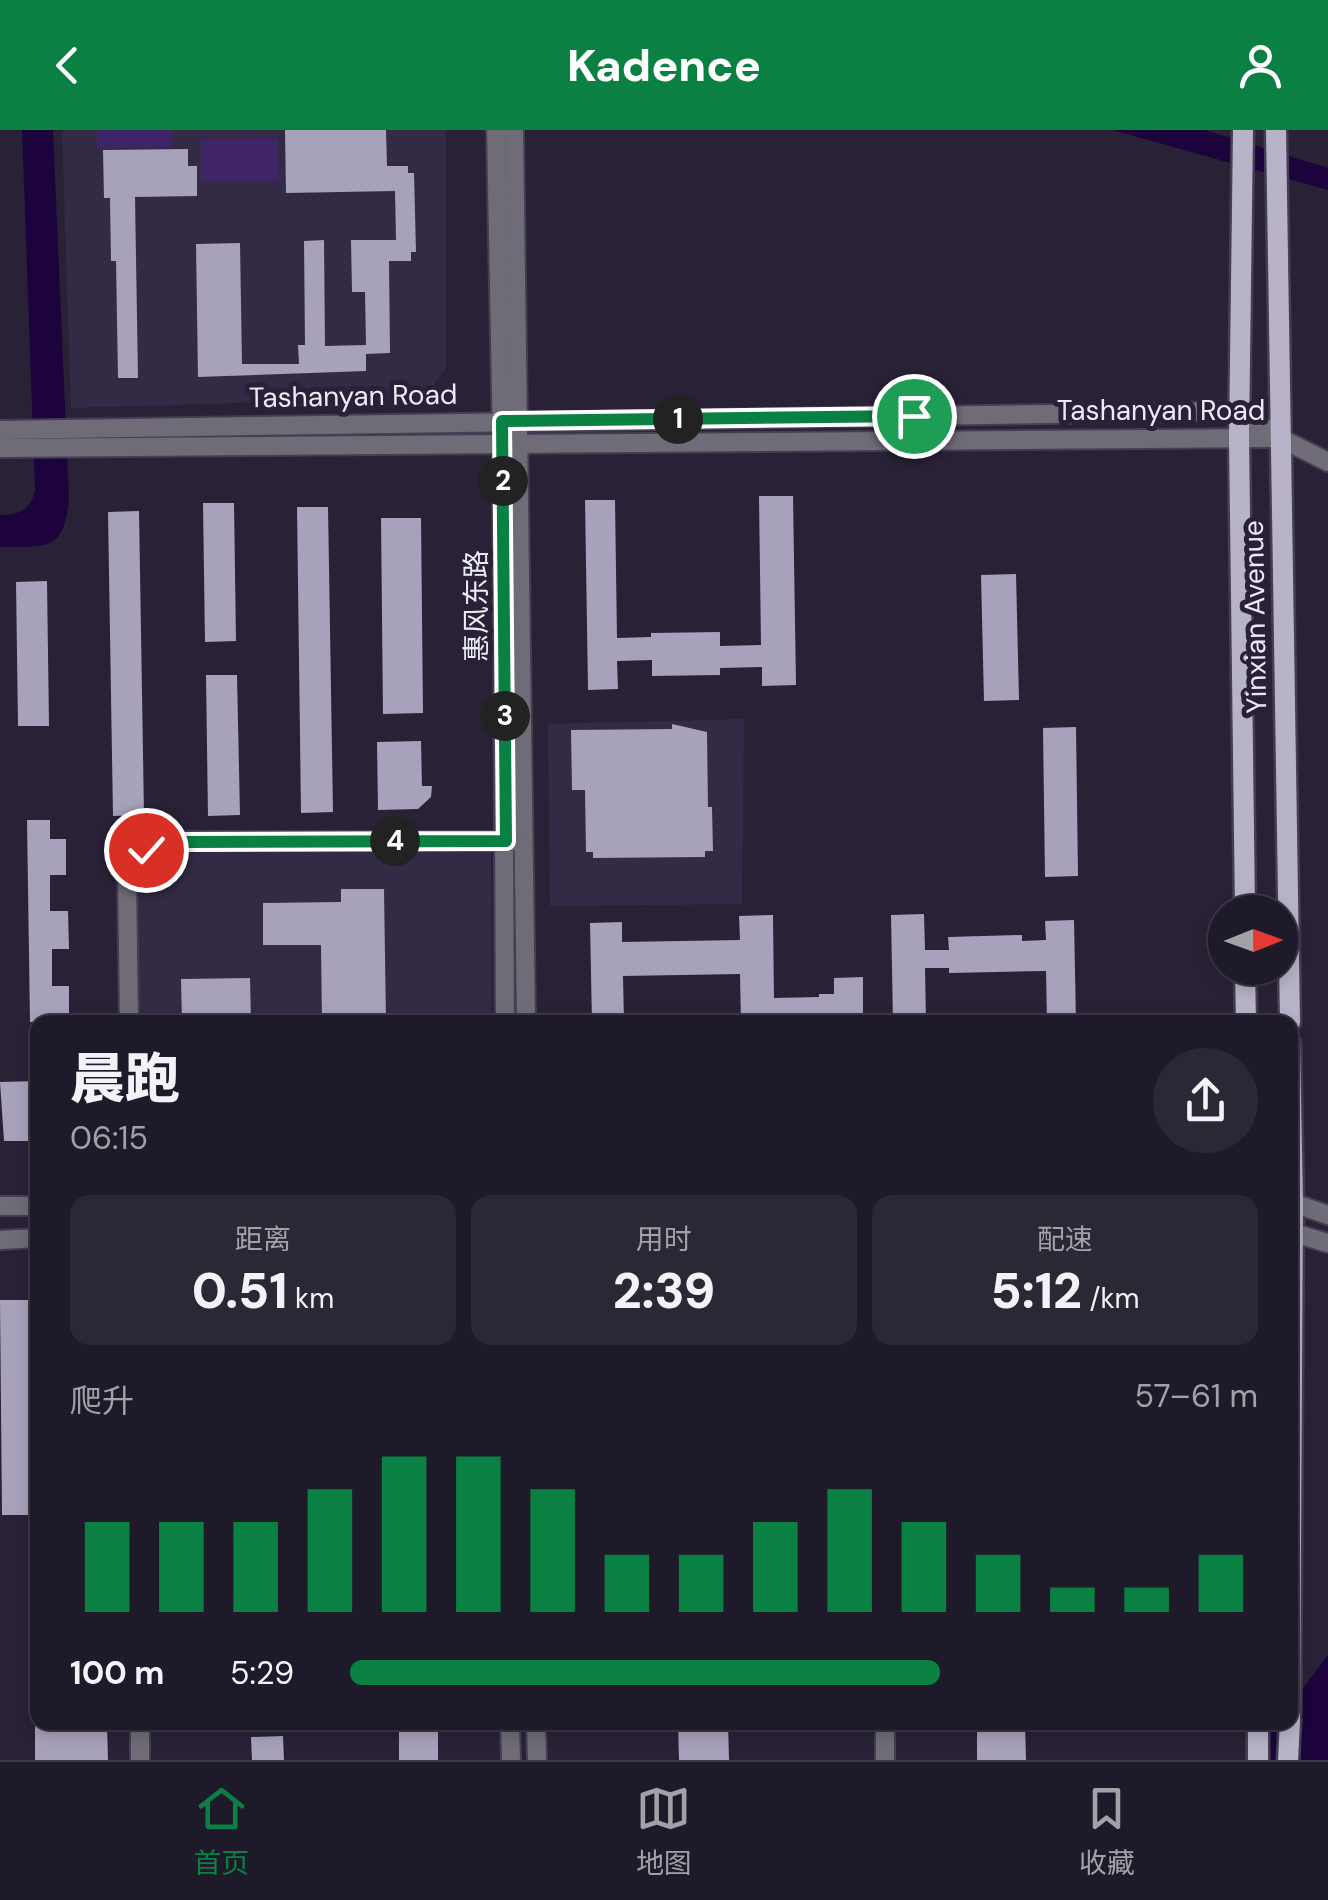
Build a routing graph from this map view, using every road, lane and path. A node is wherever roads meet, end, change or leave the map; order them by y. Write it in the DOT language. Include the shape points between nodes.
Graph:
graph roads {
  1 [pos="496,130"];
  2 [pos="514,130"];
  3 [pos="1243,130"];
  4 [pos="1276,130"];
  5 [pos="1240,411"];
  6 [pos="511,421"];
  7 [pos="0,430"];
  8 [pos="1239,436"];
  9 [pos="1280,438"];
  10 [pos="511,443"];
  11 [pos="0,448"];
  12 [pos="1328,462"];
  13 [pos="515,841"];
  14 [pos="1245,895"];
  15 [pos="1246,985"];
  16 [pos="129,1015"];
  17 [pos="505,1015"];
  18 [pos="526,1015"];
  19 [pos="1246,1015"];
  20 [pos="1290,1015"];
  21 [pos="1298,1204"];
  22 [pos="0,1206"];
  23 [pos="30,1206"];
  24 [pos="1328,1214"];
  25 [pos="1298,1235"];
  26 [pos="30,1238"];
  27 [pos="0,1240"];
  28 [pos="1328,1244"];
  29 [pos="140,1730"];
  30 [pos="510,1730"];
  31 [pos="536,1730"];
  32 [pos="884,1730"];
  33 [pos="1258,1730"];
  34 [pos="1290,1730"];
  35 [pos="140,1760"];
  36 [pos="511,1760"];
  37 [pos="536,1760"];
  38 [pos="885,1760"];
  39 [pos="1258,1760"];
  40 [pos="1288,1760"];
  1 -- 6 [label="street, 惠风东路"];
  2 -- 6 [label="street"];
  3 -- 5 [label="main road, Yinxian Avenue"];
  4 -- 9 [label="main road, Yinxian Avenue"];
  5 -- 6 [label="street, Tashanyan Road"];
  5 -- 8 [label="main road, Yinxian Avenue"];
  5 -- 9 [label="street, Tashanyan Road"];
  6 -- 7 [label="street, Tashanyan Road"];
  6 -- 10 [label="street, 惠风东路"];
  8 -- 9 [label="street, Tashanyan Road"];
  8 -- 10 [label="street, Tashanyan Road"];
  8 -- 14 [label="main road, Yinxian Avenue"];
  9 -- 12 [label="street"];
  9 -- 20 [label="main road, Yinxian Avenue"];
  10 -- 11 [label="street, Tashanyan Road"];
  10 -- 13 [label="street, 惠风东路"];
  13 -- 16 [label="street" via="184,842 146,850 127,874"];
  13 -- 17 [label="street, 惠风东路"];
  13 -- 18 [label="street"];
  15 -- 19 [label="main road"];
  21 -- 24 [label="street"];
  22 -- 23 [label="street"];
  25 -- 28 [label="street"];
  26 -- 27 [label="street"];
  29 -- 35 [label="street"];
  30 -- 36 [label="street"];
  31 -- 37 [label="street"];
  32 -- 38 [label="street"];
  33 -- 39 [label="main road"];
  34 -- 40 [label="main road"];
}
